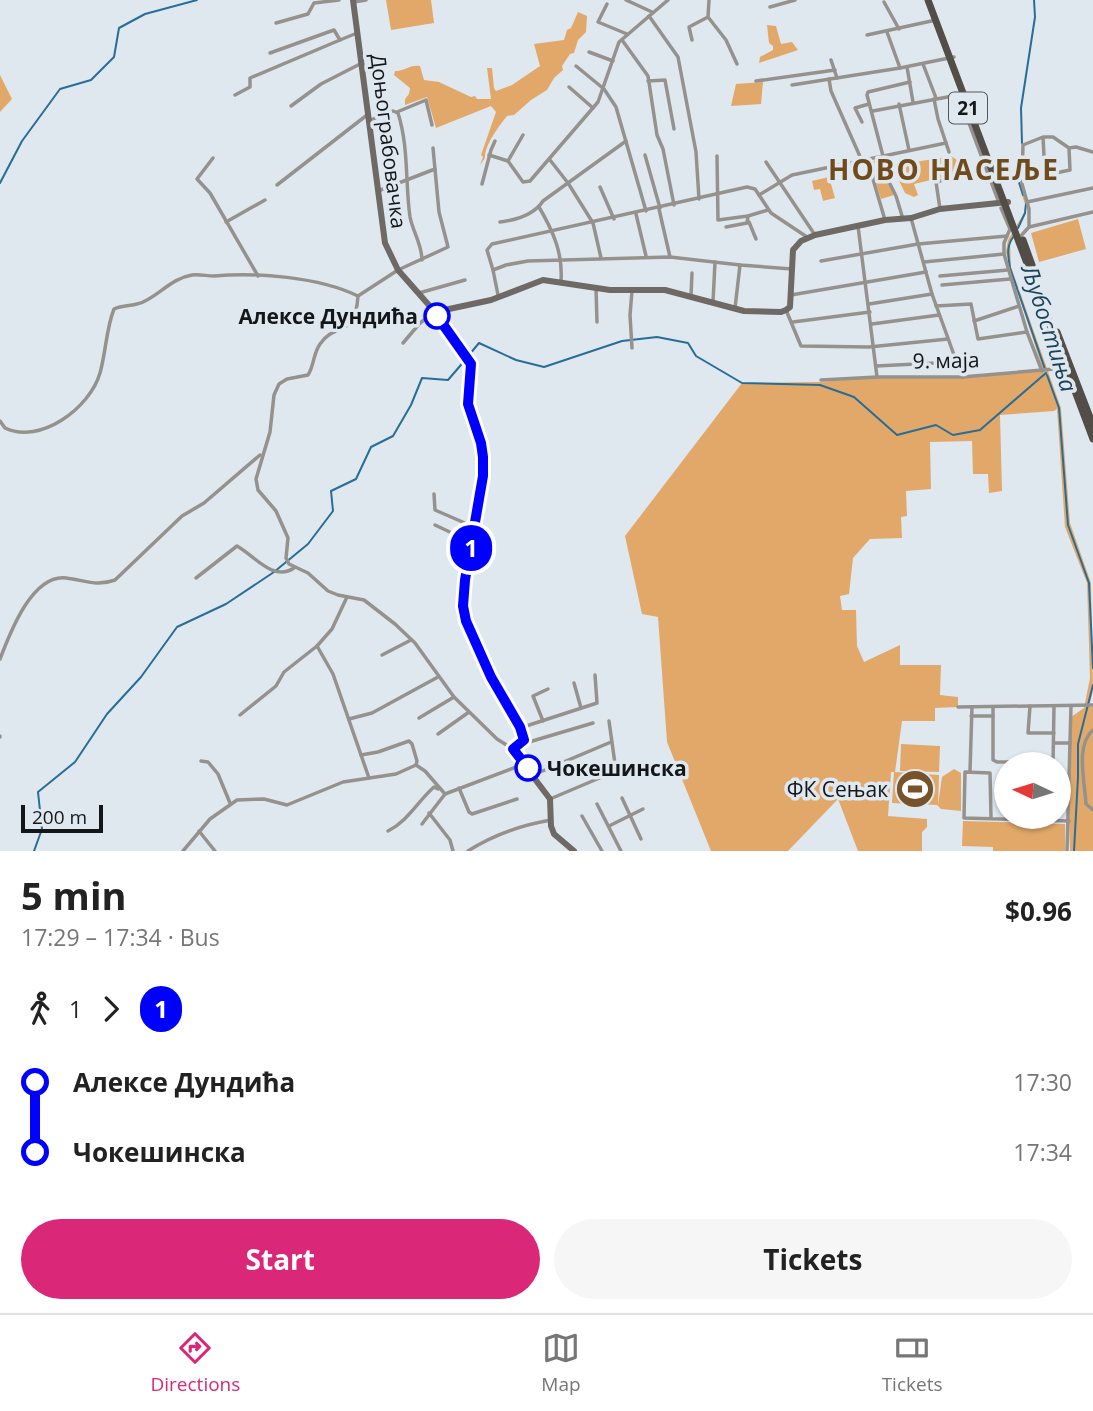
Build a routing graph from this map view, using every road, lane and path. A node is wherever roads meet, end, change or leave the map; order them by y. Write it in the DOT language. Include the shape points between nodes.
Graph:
graph roads {
  1 [pos="339,0"];
  2 [pos="366,0"];
  3 [pos="626,0"];
  4 [pos="668,0"];
  5 [pos="709,0"];
  6 [pos="795,0"];
  7 [pos="930,0"];
  8 [pos="353,1"];
  9 [pos="884,2"];
  10 [pos="607,4"];
  11 [pos="770,7"];
  12 [pos="650,14"];
  13 [pos="708,17"];
  14 [pos="936,20"];
  15 [pos="276,23"];
  16 [pos="899,29"];
  17 [pos="887,32"];
  18 [pos="357,33"];
  19 [pos="627,34"];
  20 [pos="867,35"];
  21 [pos="340,40"];
  22 [pos="621,40"];
  23 [pos="692,40"];
  24 [pos="589,52"];
  25 [pos="270,53"];
  26 [pos="952,58"];
  27 [pos="831,60"];
  28 [pos="613,61"];
  29 [pos="362,62"];
  30 [pos="737,64"];
  31 [pos="923,64"];
  32 [pos="576,66"];
  33 [pos="907,67"];
  34 [pos="900,68"];
  35 [pos="835,71"];
  36 [pos="837,78"];
  37 [pos="829,79"];
  38 [pos="648,81"];
  39 [pos="756,81"];
  40 [pos="910,82"];
  41 [pos="792,85"];
  42 [pos="569,87"];
  43 [pos="604,89"];
  44 [pos="961,94"];
  45 [pos="235,95"];
  46 [pos="935,98"];
  47 [pos="913,102"];
  48 [pos="869,104"];
  49 [pos="899,104"];
  50 [pos="291,106"];
  51 [pos="593,108"];
  52 [pos="873,111"];
  53 [pos="397,112"];
  54 [pos="367,118"];
  55 [pos="862,122"];
  56 [pos="432,125"];
  57 [pos="674,129"];
  58 [pos="523,135"];
  59 [pos="1045,137"];
  60 [pos="495,141"];
  61 [pos="626,141"];
  62 [pos="946,143"];
  63 [pos="433,148"];
  64 [pos="1069,148"];
  65 [pos="909,150"];
  66 [pos="949,152"];
  67 [pos="1093,152"];
  68 [pos="489,155"];
  69 [pos="645,155"];
  70 [pos="717,156"];
  71 [pos="883,156"];
  72 [pos="213,158"];
  73 [pos="550,160"];
  74 [pos="865,160"];
  75 [pos="508,161"];
  76 [pos="766,162"];
  77 [pos="435,169"];
  78 [pos="427,172"];
  79 [pos="967,174"];
  80 [pos="1045,175"];
  81 [pos="435,176"];
  82 [pos="406,180"];
  83 [pos="888,180"];
  84 [pos="1022,180"];
  85 [pos="779,182"];
  86 [pos="568,183"];
  87 [pos="482,184"];
  88 [pos="277,185"];
  89 [pos="600,187"];
  90 [pos="1093,188"];
  91 [pos="378,191"];
  92 [pos="718,194"];
  93 [pos="759,195"];
  94 [pos="699,199"];
  95 [pos="265,200"];
  96 [pos="1027,202"];
  97 [pos="1003,204"];
  98 [pos="674,205"];
  99 [pos="539,207"];
  100 [pos="659,209"];
  101 [pos="940,209"];
  102 [pos="768,210"];
  103 [pos="646,211"];
  104 [pos="1093,212"];
  105 [pos="636,213"];
  106 [pos="748,216"];
  107 [pos="911,218"];
  108 [pos="614,219"];
  109 [pos="903,219"];
  110 [pos="885,220"];
  111 [pos="226,222"];
  112 [pos="500,222"];
  113 [pos="749,222"];
  114 [pos="593,223"];
  115 [pos="858,226"];
  116 [pos="726,227"];
  117 [pos="1029,227"];
  118 [pos="553,231"];
  119 [pos="811,236"];
  120 [pos="1007,236"];
  121 [pos="1018,236"];
  122 [pos="756,239"];
  123 [pos="918,244"];
  124 [pos="862,254"];
  125 [pos="1003,254"];
  126 [pos="646,256"];
  127 [pos="670,257"];
  128 [pos="601,258"];
  129 [pos="422,260"];
  130 [pos="561,260"];
  131 [pos="821,261"];
  132 [pos="715,262"];
  133 [pos="923,262"];
  134 [pos="740,265"];
  135 [pos="792,269"];
  136 [pos="398,270"];
  137 [pos="493,270"];
  138 [pos="1008,270"];
  139 [pos="926,272"];
  140 [pos="692,273"];
  141 [pos="258,276"];
  142 [pos="940,276"];
  143 [pos="1010,279"];
  144 [pos="465,280"];
  145 [pos="561,281"];
  146 [pos="866,284"];
  147 [pos="942,285"];
  148 [pos="596,288"];
  149 [pos="632,289"];
  150 [pos="418,293"];
  151 [pos="932,294"];
  152 [pos="791,295"];
  153 [pos="358,296"];
  154 [pos="691,296"];
  155 [pos="499,298"];
  156 [pos="713,302"];
  157 [pos="869,304"];
  158 [pos="936,306"];
  159 [pos="1019,306"];
  160 [pos="735,308"];
  161 [pos="786,310"];
  162 [pos="435,312"];
  163 [pos="870,312"];
  164 [pos="939,315"];
  165 [pos="396,318"];
  166 [pos="974,321"];
  167 [pos="597,322"];
  168 [pos="793,322"];
  169 [pos="420,323"];
  170 [pos="872,324"];
  171 [pos="1027,332"];
  172 [pos="948,338"];
  173 [pos="403,343"];
  174 [pos="874,346"];
  175 [pos="632,348"];
  176 [pos="957,362"];
  177 [pos="876,366"];
  178 [pos="1069,368"];
  179 [pos="1042,371"];
  180 [pos="877,377"];
  181 [pos="962,377"];
  182 [pos="821,380"];
  183 [pos="0,421"];
  184 [pos="1093,425"];
  185 [pos="1093,439"];
  186 [pos="262,454"];
  187 [pos="434,494"];
  188 [pos="435,525"];
  189 [pos="474,527"];
  190 [pos="472,542"];
  191 [pos="294,568"];
  192 [pos="196,578"];
  193 [pos="346,597"];
  194 [pos="412,640"];
  195 [pos="317,646"];
  196 [pos="382,655"];
  197 [pos="0,659"];
  198 [pos="595,675"];
  199 [pos="438,677"];
  200 [pos="574,683"];
  201 [pos="548,689"];
  202 [pos="454,696"];
  203 [pos="1092,705"];
  204 [pos="1030,706"];
  205 [pos="1054,706"];
  206 [pos="1071,706"];
  207 [pos="958,707"];
  208 [pos="972,707"];
  209 [pos="993,707"];
  210 [pos="582,708"];
  211 [pos="470,712"];
  212 [pos="240,715"];
  213 [pos="971,716"];
  214 [pos="993,716"];
  215 [pos="419,718"];
  216 [pos="349,719"];
  217 [pos="543,721"];
  218 [pos="609,721"];
  219 [pos="593,723"];
  220 [pos="520,727"];
  221 [pos="1093,730"];
  222 [pos="1054,733"];
  223 [pos="438,734"];
  224 [pos="523,741"];
  225 [pos="611,742"];
  226 [pos="1054,743"];
  227 [pos="1070,743"];
  228 [pos="513,749"];
  229 [pos="1054,752"];
  230 [pos="1070,752"];
  231 [pos="361,754"];
  232 [pos="994,760"];
  233 [pos="201,761"];
  234 [pos="524,764"];
  235 [pos="416,765"];
  236 [pos="970,771"];
  237 [pos="533,775"];
  238 [pos="369,778"];
  239 [pos="459,788"];
  240 [pos="443,793"];
  241 [pos="622,798"];
  242 [pos="517,799"];
  243 [pos="551,799"];
  244 [pos="230,803"];
  245 [pos="597,804"];
  246 [pos="643,809"];
  247 [pos="1093,810"];
  248 [pos="429,813"];
  249 [pos="630,815"];
  250 [pos="582,816"];
  251 [pos="991,818"];
  252 [pos="551,820"];
  253 [pos="422,824"];
  254 [pos="609,826"];
  255 [pos="1069,830"];
  256 [pos="199,831"];
  257 [pos="388,831"];
  258 [pos="641,839"];
  259 [pos="567,845"];
  260 [pos="183,851"];
  261 [pos="215,851"];
  262 [pos="453,851"];
  263 [pos="468,851"];
  264 [pos="561,851"];
  265 [pos="574,851"];
  266 [pos="602,851"];
  267 [pos="621,851"];
  268 [pos="1068,851"];
  1 -- 15 [label="street" via="314,3 308,14"];
  2 -- 8 [label="street"];
  3 -- 12 [label="street"];
  4 -- 12 [label="street"];
  5 -- 13 [label="street"];
  6 -- 11 [label="street"];
  7 -- 14 [label="main road, 21"];
  7 -- 26 [label="main road, 21"];
  8 -- 18 [label="street, Доњограбовачка"];
  9 -- 16 [label="street"];
  10 -- 19 [label="street" via="598,22"];
  12 -- 19 [label="street"];
  12 -- 94 [label="street" via="678,57 696,152"];
  13 -- 23 [label="street" via="689,27"];
  13 -- 30 [label="street"];
  14 -- 16 [label="street"];
  14 -- 26 [label="main road, 21"];
  16 -- 17 [label="street"];
  17 -- 20 [label="street"];
  17 -- 34 [label="street"];
  18 -- 21 [label="street"];
  18 -- 29 [label="street, Доњограбовачка"];
  19 -- 22 [label="street"];
  21 -- 25 [label="street" via="334,30"];
  21 -- 45 [label="street" via="250,78 250,87"];
  22 -- 28 [label="street"];
  22 -- 38 [label="street"];
  24 -- 28 [label="street"];
  26 -- 31 [label="street"];
  26 -- 44 [label="main road, 21"];
  26 -- 97 [label="main road, 21"];
  27 -- 35 [label="street"];
  28 -- 43 [label="street"];
  29 -- 50 [label="street"];
  29 -- 54 [label="street, Доњограбовачка"];
  31 -- 33 [label="street"];
  31 -- 46 [label="street"];
  32 -- 43 [label="street"];
  33 -- 34 [label="street"];
  33 -- 40 [label="street"];
  34 -- 36 [label="street"];
  35 -- 36 [label="street"];
  35 -- 39 [label="street"];
  36 -- 37 [label="street"];
  37 -- 41 [label="street"];
  37 -- 74 [label="street"];
  38 -- 57 [label="street" via="665,80"];
  38 -- 98 [label="street"];
  40 -- 47 [label="street"];
  40 -- 48 [label="street" via="868,92"];
  42 -- 51 [label="street"];
  43 -- 51 [label="street"];
  43 -- 61 [label="street" via="616,107"];
  44 -- 46 [label="street"];
  44 -- 97 [label="main road, 21"];
  46 -- 47 [label="street"];
  46 -- 62 [label="street"];
  47 -- 49 [label="street"];
  48 -- 52 [label="street"];
  48 -- 55 [label="street" via="855,108"];
  49 -- 52 [label="street"];
  49 -- 65 [label="street"];
  51 -- 73 [label="street"];
  52 -- 71 [label="street"];
  53 -- 54 [label="street"];
  53 -- 56 [label="street" via="426,100"];
  53 -- 82 [label="street" via="405,142"];
  54 -- 88 [label="street"];
  54 -- 91 [label="street, Доњограбовачка"];
  58 -- 75 [label="street"];
  59 -- 64 [label="street"];
  59 -- 80 [label="street"];
  59 -- 84 [label="street" via="1023,145"];
  60 -- 68 [label="street"];
  61 -- 86 [label="street"];
  61 -- 103 [label="street"];
  62 -- 65 [label="street"];
  62 -- 66 [label="street"];
  63 -- 77 [label="street"];
  64 -- 67 [label="street"];
  64 -- 80 [label="street" via="1070,170"];
  65 -- 71 [label="street"];
  68 -- 75 [label="street"];
  68 -- 87 [label="street"];
  69 -- 100 [label="street"];
  70 -- 92 [label="street"];
  71 -- 74 [label="street"];
  72 -- 111 [label="street" via="197,178"];
  73 -- 75 [label="street" via="528,183"];
  73 -- 86 [label="street"];
  74 -- 85 [label="street"];
  74 -- 110 [label="street"];
  76 -- 85 [label="street"];
  77 -- 78 [label="street"];
  77 -- 81 [label="street"];
  78 -- 81 [label="street"];
  78 -- 82 [label="street"];
  79 -- 101 [label="street" via="936,183"];
  80 -- 84 [label="street"];
  81 -- 129 [label="street" via="448,246"];
  82 -- 91 [label="street"];
  82 -- 129 [label="street"];
  83 -- 109 [label="street"];
  84 -- 96 [label="street"];
  85 -- 93 [label="street"];
  85 -- 119 [label="street"];
  86 -- 99 [label="street"];
  86 -- 114 [label="street"];
  89 -- 108 [label="street"];
  90 -- 96 [label="street"];
  91 -- 136 [label="street, Доњограбовачка" via="383,235"];
  92 -- 93 [label="street" via="750,187"];
  92 -- 94 [label="street"];
  92 -- 106 [label="street" via="718,220"];
  93 -- 102 [label="street"];
  94 -- 98 [label="street"];
  95 -- 111 [label="street"];
  96 -- 117 [label="street"];
  97 -- 101 [label="street"];
  97 -- 120 [label="street"];
  97 -- 121 [label="main road, 21"];
  98 -- 100 [label="street"];
  99 -- 112 [label="street" via="519,219"];
  99 -- 118 [label="street"];
  100 -- 103 [label="street"];
  100 -- 127 [label="street"];
  101 -- 107 [label="street"];
  102 -- 106 [label="street"];
  102 -- 119 [label="street"];
  103 -- 105 [label="street"];
  104 -- 117 [label="street"];
  105 -- 108 [label="street"];
  105 -- 126 [label="street"];
  106 -- 113 [label="street"];
  107 -- 109 [label="street"];
  107 -- 123 [label="street"];
  108 -- 114 [label="street"];
  109 -- 110 [label="street"];
  110 -- 115 [label="street"];
  111 -- 141 [label="street"];
  113 -- 116 [label="street"];
  113 -- 122 [label="street"];
  114 -- 118 [label="street"];
  114 -- 128 [label="street"];
  115 -- 119 [label="street"];
  115 -- 124 [label="street"];
  117 -- 121 [label="street"];
  118 -- 130 [label="street"];
  118 -- 137 [label="street" via="490,245 487,250"];
  119 -- 135 [label="street" via="794,248"];
  120 -- 123 [label="street"];
  120 -- 125 [label="street"];
  121 -- 178 [label="main road, 21"];
  123 -- 124 [label="street"];
  123 -- 133 [label="street"];
  124 -- 131 [label="street"];
  124 -- 146 [label="street"];
  125 -- 133 [label="street"];
  125 -- 138 [label="street"];
  126 -- 127 [label="street"];
  126 -- 128 [label="street"];
  127 -- 132 [label="street"];
  128 -- 130 [label="street"];
  129 -- 136 [label="street"];
  130 -- 137 [label="street" via="513,263"];
  130 -- 145 [label="street"];
  132 -- 134 [label="street"];
  132 -- 156 [label="street"];
  133 -- 139 [label="street"];
  134 -- 135 [label="street"];
  134 -- 160 [label="street"];
  135 -- 152 [label="street"];
  136 -- 150 [label="street, Доњограбовачка"];
  136 -- 153 [label="street"];
  137 -- 155 [label="street"];
  138 -- 142 [label="street"];
  138 -- 143 [label="street"];
  139 -- 146 [label="street"];
  139 -- 151 [label="street"];
  140 -- 154 [label="street"];
  141 -- 153 [label="street" via="320,284"];
  141 -- 183 [label="street" via="193,275 173,282 146,301 114,309 99,376 66,420 45,430 18,431 5,428"];
  143 -- 147 [label="street"];
  143 -- 159 [label="street"];
  144 -- 150 [label="street"];
  145 -- 148 [label="street"];
  145 -- 155 [label="street" via="541,281"];
  146 -- 152 [label="street"];
  146 -- 157 [label="street"];
  148 -- 149 [label="street"];
  148 -- 167 [label="street"];
  149 -- 154 [label="street"];
  149 -- 175 [label="street"];
  150 -- 162 [label="street, Доњограбовачка"];
  151 -- 157 [label="street"];
  151 -- 158 [label="street"];
  152 -- 161 [label="street"];
  153 -- 186 [label="street" via="357,312 349,324 322,341 308,375 279,384"];
  154 -- 156 [label="street"];
  155 -- 162 [label="street"];
  156 -- 160 [label="street"];
  157 -- 163 [label="street"];
  158 -- 164 [label="street"];
  158 -- 166 [label="street" via="971,304"];
  159 -- 166 [label="street"];
  159 -- 171 [label="street"];
  160 -- 161 [label="street" via="762,313"];
  161 -- 168 [label="street"];
  162 -- 169 [label="street"];
  162 -- 189 [label="street, Доњограбовачка" via="472,369 468,404 483,457"];
  163 -- 168 [label="street"];
  163 -- 170 [label="street"];
  164 -- 170 [label="street"];
  164 -- 172 [label="street"];
  165 -- 169 [label="street" via="414,317"];
  166 -- 171 [label="street" via="978,339"];
  168 -- 174 [label="street" via="801,346"];
  169 -- 173 [label="street"];
  170 -- 174 [label="street"];
  171 -- 179 [label="street"];
  172 -- 174 [label="street"];
  172 -- 176 [label="street"];
  174 -- 177 [label="street"];
  176 -- 177 [label="street"];
  176 -- 181 [label="street"];
  177 -- 180 [label="street"];
  178 -- 179 [label="street, 9. маја"];
  178 -- 184 [label="main road, 21"];
  178 -- 185 [label="main road, 21"];
  179 -- 181 [label="street, 9. маја"];
  180 -- 181 [label="street, 9. маја"];
  180 -- 182 [label="street, 9. маја"];
  186 -- 191 [label="street" via="258,491 276,511 288,538 286,558"];
  186 -- 197 [label="street" via="182,516 115,580 90,584 62,578 41,586 26,604"];
  187 -- 189 [label="street" via="435,510"];
  188 -- 190 [label="street"];
  189 -- 190 [label="street"];
  190 -- 220 [label="street" via="463,606 466,621"];
  191 -- 192 [label="street" via="286,573 274,571 237,546"];
  191 -- 193 [label="street" via="308,573 328,591"];
  193 -- 194 [label="street" via="373,606"];
  193 -- 195 [label="street" via="332,629"];
  194 -- 196 [label="street"];
  194 -- 199 [label="street"];
  195 -- 212 [label="street"];
  195 -- 216 [label="street"];
  198 -- 210 [label="street" via="598,703"];
  199 -- 202 [label="street"];
  199 -- 216 [label="street" via="372,713"];
  200 -- 210 [label="street"];
  201 -- 217 [label="street" via="533,697"];
  202 -- 211 [label="street"];
  202 -- 215 [label="street"];
  203 -- 206 [label="street"];
  204 -- 205 [label="street"];
  204 -- 209 [label="street"];
  204 -- 222 [label="street" via="1028,733"];
  205 -- 206 [label="street"];
  205 -- 222 [label="street"];
  206 -- 227 [label="street"];
  207 -- 208 [label="street"];
  208 -- 209 [label="street"];
  208 -- 213 [label="street"];
  209 -- 214 [label="street"];
  210 -- 217 [label="street"];
  211 -- 223 [label="street"];
  211 -- 228 [label="street"];
  213 -- 214 [label="street"];
  213 -- 236 [label="street"];
  214 -- 232 [label="street"];
  216 -- 231 [label="street"];
  217 -- 220 [label="street"];
  218 -- 225 [label="street"];
  219 -- 224 [label="street"];
  220 -- 224 [label="street"];
  221 -- 247 [label="street" via="1083,747 1086,804"];
  222 -- 226 [label="street"];
  224 -- 228 [label="street"];
  225 -- 237 [label="street"];
  225 -- 243 [label="street" via="614,772"];
  226 -- 227 [label="street"];
  226 -- 229 [label="street"];
  227 -- 230 [label="street"];
  228 -- 234 [label="street"];
  231 -- 235 [label="street" via="409,741"];
  231 -- 238 [label="street"];
  233 -- 244 [label="street" via="218,774"];
  234 -- 237 [label="street"];
  234 -- 239 [label="street"];
  235 -- 238 [label="street"];
  235 -- 240 [label="street"];
  236 -- 251 [label="street" via="990,772"];
  236 -- 251 [label="street" via="964,775 964,818"];
  237 -- 243 [label="street"];
  238 -- 244 [label="street" via="343,782 287,805 256,798"];
  239 -- 240 [label="street"];
  239 -- 242 [label="street" via="472,814"];
  240 -- 248 [label="street"];
  240 -- 257 [label="street" via="434,788"];
  241 -- 249 [label="street"];
  243 -- 252 [label="street"];
  244 -- 256 [label="street"];
  245 -- 254 [label="street"];
  246 -- 249 [label="street"];
  248 -- 253 [label="street"];
  248 -- 262 [label="street"];
  249 -- 254 [label="street"];
  249 -- 258 [label="street"];
  250 -- 266 [label="street"];
  252 -- 259 [label="street" via="554,834"];
  252 -- 263 [label="street" via="514,829"];
  254 -- 267 [label="street"];
  255 -- 268 [label="street"];
  256 -- 260 [label="street"];
  256 -- 261 [label="street"];
  259 -- 264 [label="street"];
  259 -- 265 [label="street"];
}
